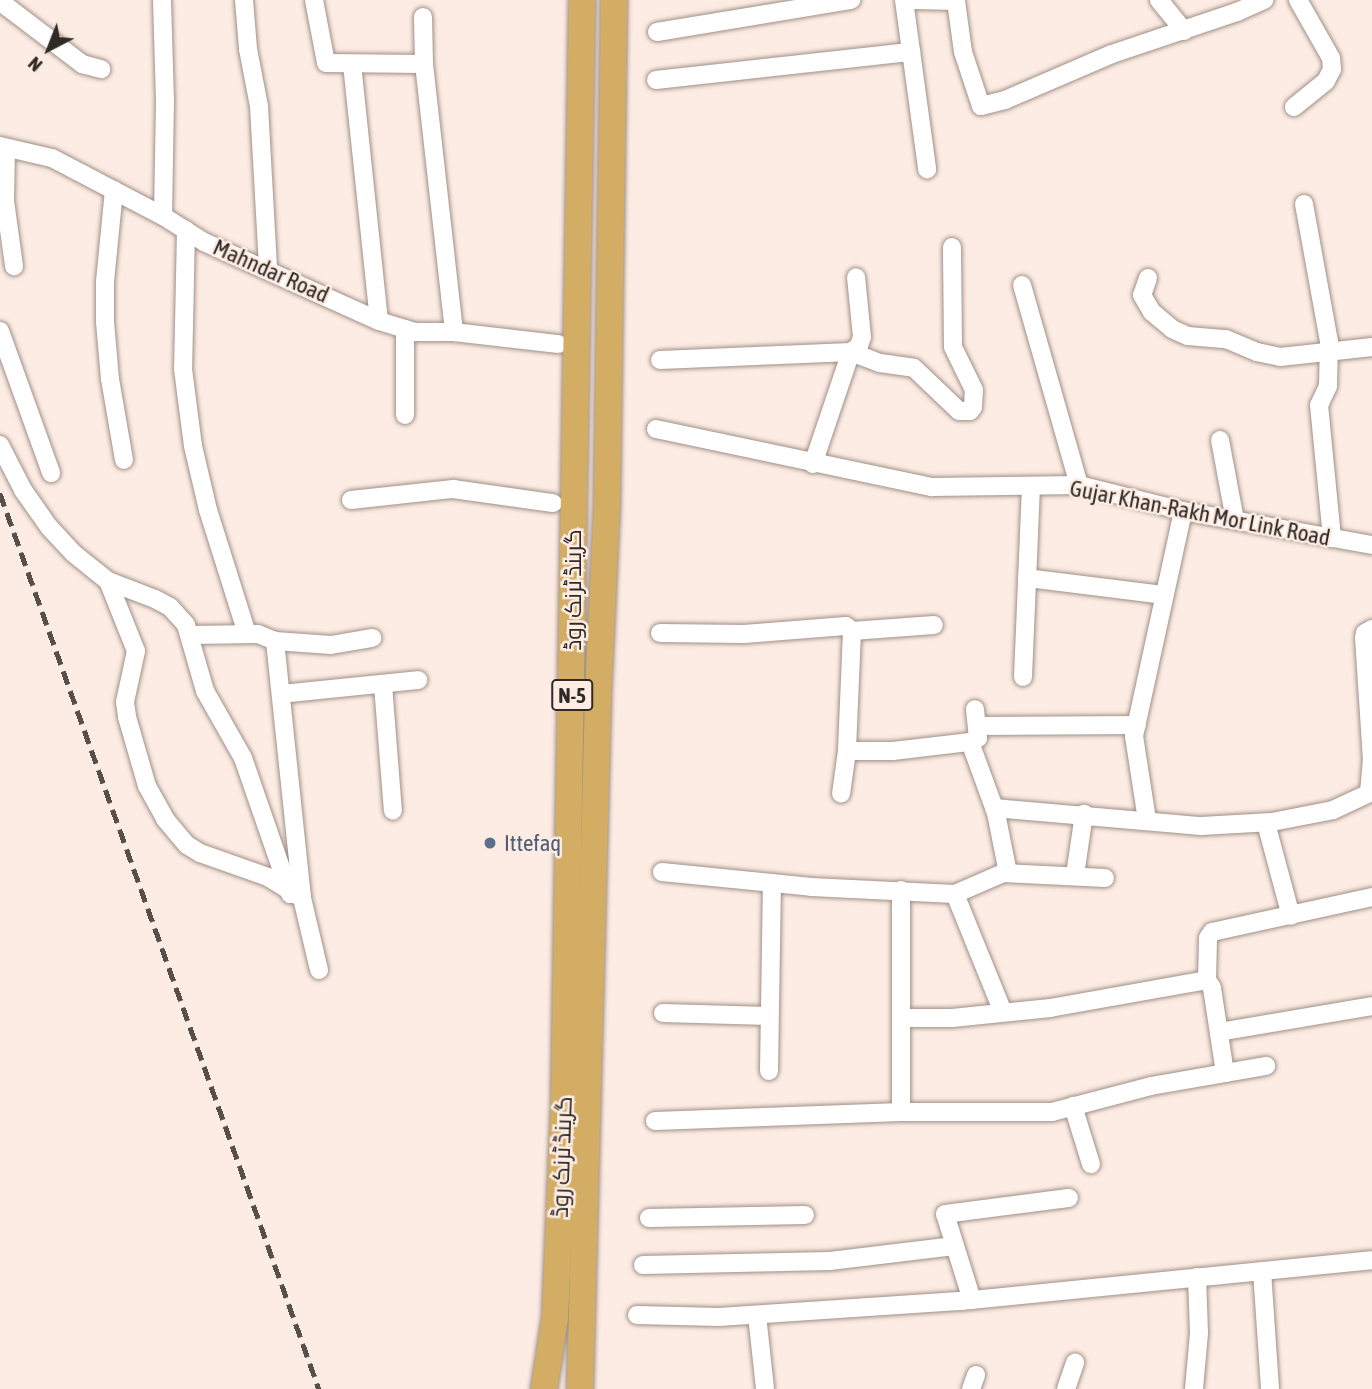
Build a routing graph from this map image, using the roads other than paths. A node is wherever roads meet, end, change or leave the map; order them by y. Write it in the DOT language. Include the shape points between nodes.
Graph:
graph roads {
  1 [pos="162,0"];
  2 [pos="244,0"];
  3 [pos="314,0"];
  4 [pos="582,0"];
  5 [pos="614,0"];
  6 [pos="851,0"];
  7 [pos="904,0"];
  8 [pos="914,0"];
  9 [pos="1159,0"];
  10 [pos="1264,0"];
  11 [pos="1297,0"];
  12 [pos="5,7"];
  13 [pos="423,17"];
  14 [pos="1184,31"];
  15 [pos="657,32"];
  16 [pos="911,52"];
  17 [pos="352,64"];
  18 [pos="425,64"];
  19 [pos="101,69"];
  20 [pos="656,80"];
  21 [pos="1294,107"];
  22 [pos="3,147"];
  23 [pos="927,169"];
  24 [pos="114,190"];
  25 [pos="1304,204"];
  26 [pos="163,216"];
  27 [pos="186,230"];
  28 [pos="952,247"];
  29 [pos="14,266"];
  30 [pos="268,268"];
  31 [pos="856,277"];
  32 [pos="1148,278"];
  33 [pos="1022,285"];
  34 [pos="379,321"];
  35 [pos="405,329"];
  36 [pos="0,331"];
  37 [pos="454,332"];
  38 [pos="558,344"];
  39 [pos="1372,346"];
  40 [pos="1329,351"];
  41 [pos="851,352"];
  42 [pos="660,360"];
  43 [pos="405,415"];
  44 [pos="656,429"];
  45 [pos="1220,440"];
  46 [pos="0,445"];
  47 [pos="124,460"];
  48 [pos="813,464"];
  49 [pos="51,473"];
  50 [pos="1079,485"];
  51 [pos="1031,486"];
  52 [pos="351,500"];
  53 [pos="607,502"];
  54 [pos="563,503"];
  55 [pos="1183,510"];
  56 [pos="1235,520"];
  57 [pos="1332,538"];
  58 [pos="1372,545"];
  59 [pos="1027,578"];
  60 [pos="108,581"];
  61 [pos="1164,595"];
  62 [pos="934,625"];
  63 [pos="1372,629"];
  64 [pos="852,631"];
  65 [pos="660,633"];
  66 [pos="247,634"];
  67 [pos="191,635"];
  68 [pos="372,638"];
  69 [pos="275,641"];
  70 [pos="1023,677"];
  71 [pos="418,680"];
  72 [pos="383,685"];
  73 [pos="281,694"];
  74 [pos="1137,725"];
  75 [pos="974,726"];
  76 [pos="846,751"];
  77 [pos="841,794"];
  78 [pos="994,808"];
  79 [pos="393,811"];
  80 [pos="1084,814"];
  81 [pos="1147,820"];
  82 [pos="1266,823"];
  83 [pos="662,872"];
  84 [pos="1009,873"];
  85 [pos="1075,875"];
  86 [pos="1105,878"];
  87 [pos="772,883"];
  88 [pos="901,890"];
  89 [pos="955,894"];
  90 [pos="296,896"];
  91 [pos="1372,897"];
  92 [pos="1291,916"];
  93 [pos="319,970"];
  94 [pos="1207,980"];
  95 [pos="1372,1006"];
  96 [pos="1003,1012"];
  97 [pos="663,1013"];
  98 [pos="769,1016"];
  99 [pos="903,1018"];
  100 [pos="1219,1032"];
  101 [pos="1266,1066"];
  102 [pos="769,1071"];
  103 [pos="1225,1073"];
  104 [pos="1073,1106"];
  105 [pos="901,1112"];
  106 [pos="655,1121"];
  107 [pos="1091,1164"];
  108 [pos="1069,1198"];
  109 [pos="805,1215"];
  110 [pos="649,1218"];
  111 [pos="954,1247"];
  112 [pos="1372,1260"];
  113 [pos="643,1265"];
  114 [pos="1262,1270"];
  115 [pos="1197,1277"];
  116 [pos="972,1300"];
  117 [pos="637,1315"];
  118 [pos="757,1315"];
  119 [pos="1074,1363"];
  120 [pos="544,1389"];
  121 [pos="579,1389"];
  122 [pos="765,1389"];
  123 [pos="1066,1389"];
  124 [pos="1194,1389"];
  125 [pos="1270,1389"];
  1 -- 26 [label="street"];
  2 -- 30 [label="street" via="259,106"];
  3 -- 17 [label="street" via="326,63"];
  4 -- 54 [label="highway, گرینڈ ٹرنک روڈ / N-5"];
  5 -- 53 [label="highway, گرینڈ ٹرنک روڈ / N-5"];
  6 -- 15 [label="street"];
  7 -- 16 [label="street"];
  8 -- 14 [label="street" via="956,1 963,52 981,106"];
  9 -- 14 [label="street"];
  10 -- 14 [label="street"];
  11 -- 21 [label="street" via="1331,58 1332,69 1326,81"];
  12 -- 19 [label="street" via="82,64"];
  13 -- 18 [label="street"];
  16 -- 20 [label="street"];
  16 -- 23 [label="street"];
  17 -- 18 [label="street"];
  17 -- 34 [label="street"];
  18 -- 37 [label="street"];
  22 -- 24 [label="street, Mahndar Road" via="52,158"];
  22 -- 29 [label="street"];
  24 -- 26 [label="street, Mahndar Road"];
  24 -- 47 [label="street" via="104,282 105,321"];
  25 -- 40 [label="street"];
  26 -- 27 [label="street, Mahndar Road"];
  27 -- 30 [label="street, Mahndar Road"];
  27 -- 66 [label="street" via="183,369 193,446"];
  28 -- 41 [label="street" via="953,347 974,390 970,411 952,406 914,368 880,363"];
  30 -- 34 [label="street, Mahndar Road"];
  31 -- 41 [label="street" via="862,337"];
  32 -- 40 [label="street" via="1143,295 1152,312 1188,336 1226,339 1273,356"];
  33 -- 50 [label="street"];
  34 -- 35 [label="street, Mahndar Road"];
  35 -- 37 [label="street, Mahndar Road"];
  35 -- 43 [label="street"];
  36 -- 49 [label="street"];
  37 -- 38 [label="street, Mahndar Road"];
  39 -- 40 [label="street"];
  40 -- 57 [label="street" via="1328,386 1319,405"];
  41 -- 42 [label="street"];
  41 -- 48 [label="street"];
  44 -- 48 [label="street, Gujar Khan-Rakh Mor Link Road"];
  45 -- 56 [label="street"];
  46 -- 60 [label="street" via="49,527"];
  48 -- 51 [label="street, Gujar Khan-Rakh Mor Link Road" via="932,487"];
  50 -- 51 [label="street, Gujar Khan-Rakh Mor Link Road"];
  50 -- 55 [label="street, Gujar Khan-Rakh Mor Link Road"];
  51 -- 59 [label="street"];
  52 -- 54 [label="street" via="453,489"];
  53 -- 54 [label="highway"];
  53 -- 121 [label="highway, گرینڈ ٹرنک روڈ / N-5"];
  54 -- 120 [label="highway, گرینڈ ٹرنک روڈ / N-5" via="561,1217 555,1318"];
  55 -- 56 [label="street, Gujar Khan-Rakh Mor Link Road"];
  55 -- 61 [label="street"];
  56 -- 57 [label="street, Gujar Khan-Rakh Mor Link Road"];
  57 -- 58 [label="street, Gujar Khan-Rakh Mor Link Road"];
  59 -- 61 [label="street"];
  59 -- 70 [label="street"];
  60 -- 67 [label="street" via="170,607"];
  60 -- 90 [label="street" via="136,651 125,702 127,717 148,786 165,819 200,853 268,877"];
  61 -- 74 [label="street"];
  62 -- 64 [label="street"];
  63 -- 82 [label="street" via="1364,638 1372,761 1369,793 1333,810"];
  64 -- 65 [label="street" via="846,626 744,634"];
  64 -- 76 [label="street"];
  66 -- 67 [label="street"];
  66 -- 69 [label="street"];
  67 -- 90 [label="street" via="205,691 243,758"];
  68 -- 69 [label="street" via="331,646"];
  69 -- 73 [label="street"];
  71 -- 72 [label="street"];
  72 -- 73 [label="street"];
  72 -- 79 [label="street"];
  73 -- 90 [label="street"];
  74 -- 75 [label="street"];
  74 -- 81 [label="street" via="1136,750"];
  75 -- 76 [label="street" via="893,751"];
  75 -- 78 [label="street"];
  76 -- 77 [label="street"];
  78 -- 80 [label="street"];
  78 -- 84 [label="street"];
  80 -- 81 [label="street"];
  80 -- 85 [label="street"];
  81 -- 82 [label="street" via="1201,826"];
  82 -- 92 [label="street"];
  83 -- 87 [label="street"];
  84 -- 85 [label="street"];
  84 -- 89 [label="street"];
  85 -- 86 [label="street"];
  87 -- 88 [label="street"];
  87 -- 98 [label="street"];
  88 -- 89 [label="street"];
  88 -- 99 [label="street"];
  89 -- 96 [label="street"];
  90 -- 93 [label="street"];
  91 -- 92 [label="street"];
  92 -- 94 [label="street" via="1212,932"];
  94 -- 96 [label="street" via="1050,1009"];
  94 -- 100 [label="street"];
  95 -- 100 [label="street"];
  96 -- 99 [label="street"];
  97 -- 98 [label="street"];
  98 -- 102 [label="street"];
  99 -- 105 [label="street"];
  100 -- 103 [label="street"];
  101 -- 103 [label="street"];
  103 -- 104 [label="street"];
  104 -- 105 [label="street" via="1052,1112"];
  104 -- 107 [label="street"];
  105 -- 106 [label="street"];
  108 -- 111 [label="street" via="951,1211 945,1214"];
  109 -- 110 [label="street"];
  111 -- 113 [label="street" via="830,1261"];
  111 -- 116 [label="street"];
  112 -- 114 [label="street"];
  114 -- 115 [label="street"];
  114 -- 125 [label="street"];
  115 -- 116 [label="street"];
  115 -- 124 [label="street"];
  116 -- 118 [label="street"];
  117 -- 118 [label="street"];
  118 -- 122 [label="street"];
  119 -- 123 [label="street"];
}
